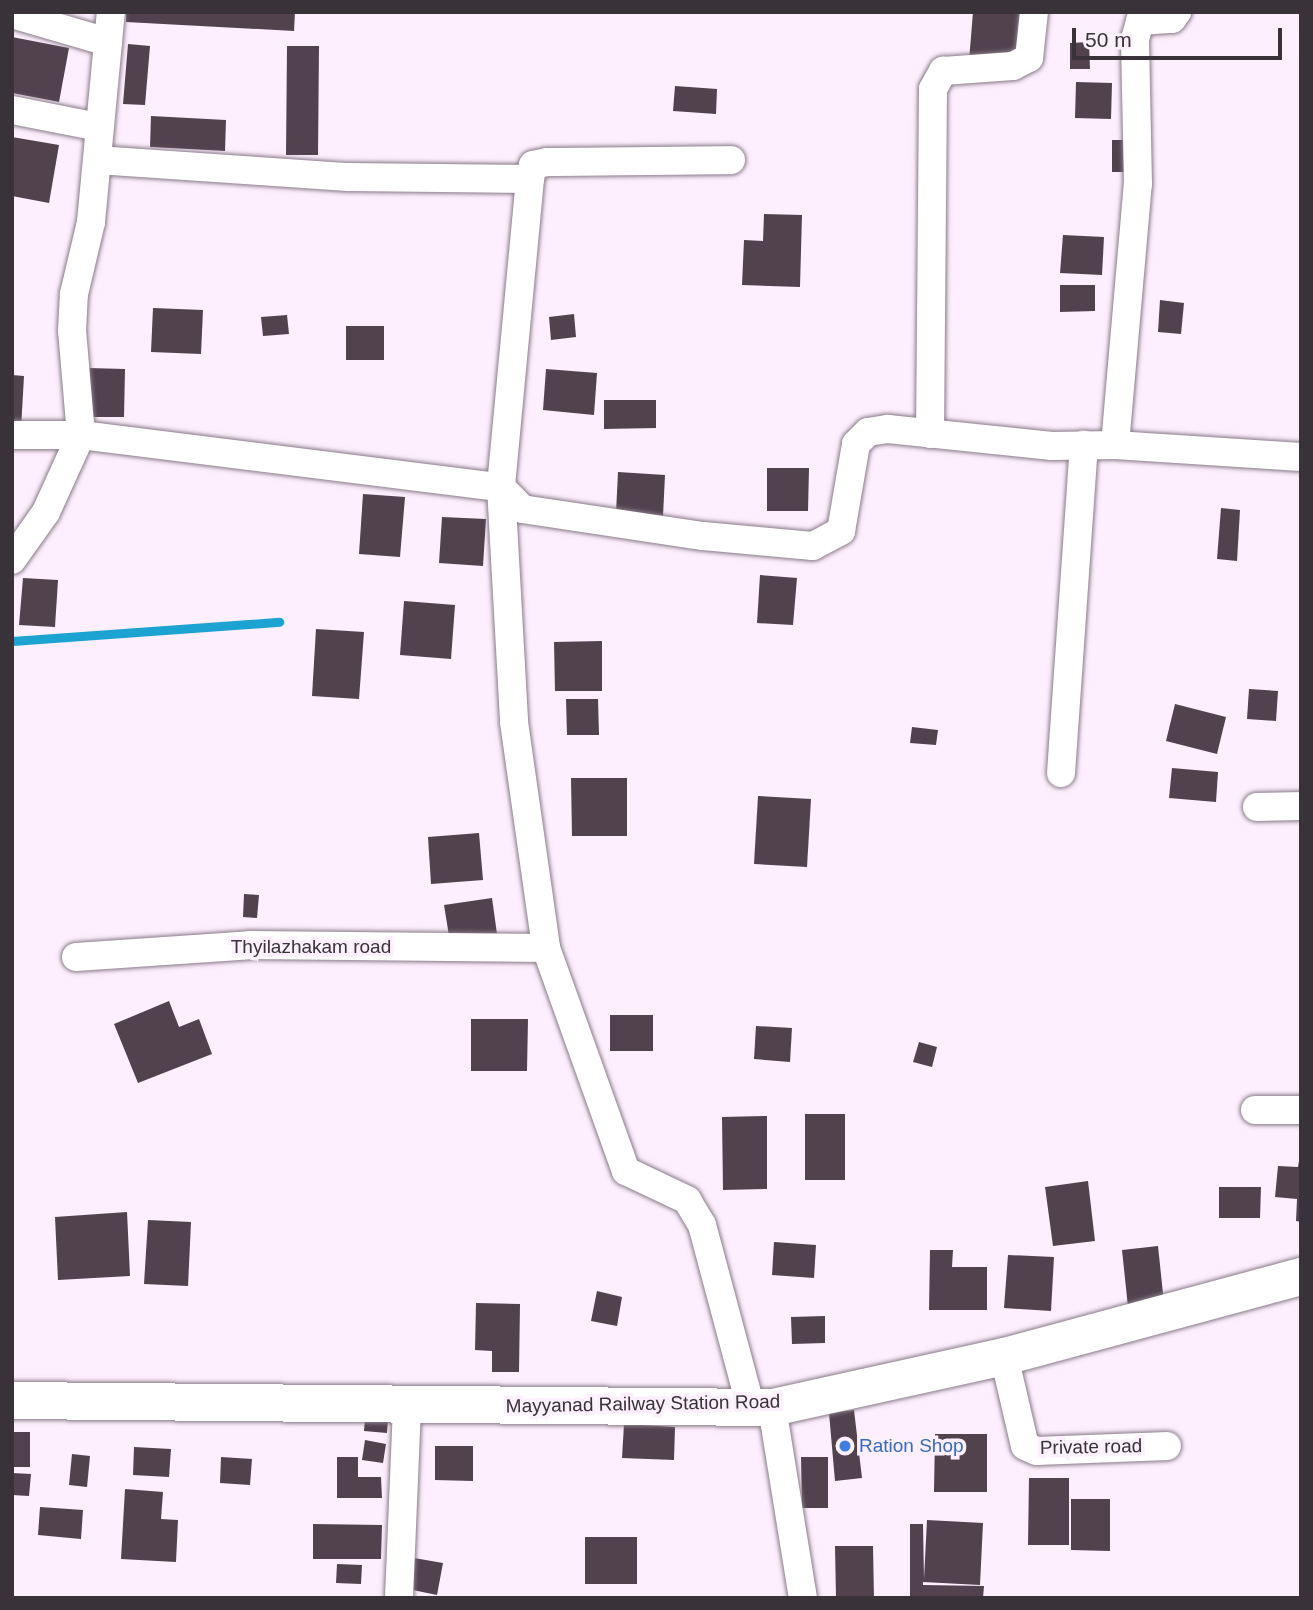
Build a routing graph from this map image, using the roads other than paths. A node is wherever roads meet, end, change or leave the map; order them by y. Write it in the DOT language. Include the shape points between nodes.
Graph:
graph roads {
  1 [pos="111,12"];
  2 [pos="1034,12"];
  3 [pos="1177,12"];
  4 [pos="12,14"];
  5 [pos="108,42"];
  6 [pos="12,110"];
  7 [pos="99,127"];
  8 [pos="97,159"];
  9 [pos="731,160"];
  10 [pos="530,179"];
  11 [pos="930,434"];
  12 [pos="12,435"];
  13 [pos="81,435"];
  14 [pos="1115,445"];
  15 [pos="1084,446"];
  16 [pos="1301,457"];
  17 [pos="501,487"];
  18 [pos="12,559"];
  19 [pos="1061,773"];
  20 [pos="1301,806"];
  21 [pos="1257,807"];
  22 [pos="546,948"];
  23 [pos="76,957"];
  24 [pos="1301,1110"];
  25 [pos="1255,1111"];
  26 [pos="1301,1276"];
  27 [pos="1004,1356"];
  28 [pos="12,1400"];
  29 [pos="761,1405"];
  30 [pos="407,1406"];
  31 [pos="1167,1446"];
  32 [pos="399,1598"];
  33 [pos="803,1598"];
  1 -- 5 [label="street"];
  2 -- 11 [label="street" via="1028,58 1013,66 943,71 933,89"];
  3 -- 14 [label="street" via="1172,19 1140,22 1135,39 1138,184"];
  4 -- 5 [label="street"];
  5 -- 7 [label="street"];
  6 -- 7 [label="street"];
  7 -- 8 [label="street"];
  8 -- 10 [label="street" via="348,177"];
  8 -- 13 [label="street" via="72,331"];
  9 -- 10 [label="street" via="547,162 533,165"];
  10 -- 17 [label="street"];
  11 -- 15 [label="street"];
  11 -- 17 [label="street" via="868,432 856,444 841,531 813,546 703,536 522,509"];
  12 -- 13 [label="street"];
  13 -- 17 [label="street"];
  13 -- 18 [label="street" via="46,512"];
  14 -- 15 [label="street"];
  14 -- 16 [label="street"];
  15 -- 19 [label="street"];
  17 -- 22 [label="street" via="513,722"];
  20 -- 21 [label="street"];
  22 -- 23 [label="street, Thyilazhakam road" via="250,945"];
  22 -- 29 [label="street" via="626,1171 687,1200 702,1225"];
  24 -- 25 [label="street"];
  26 -- 27 [label="main road, Mayyanad Railway Station Road"];
  27 -- 29 [label="main road, Mayyanad Railway Station Road"];
  27 -- 31 [label="street, Private road" via="1025,1446 1037,1451"];
  28 -- 30 [label="main road, Mayyanad Railway Station Road"];
  29 -- 30 [label="main road, Mayyanad Railway Station Road"];
  29 -- 33 [label="street"];
  30 -- 32 [label="street"];
}
